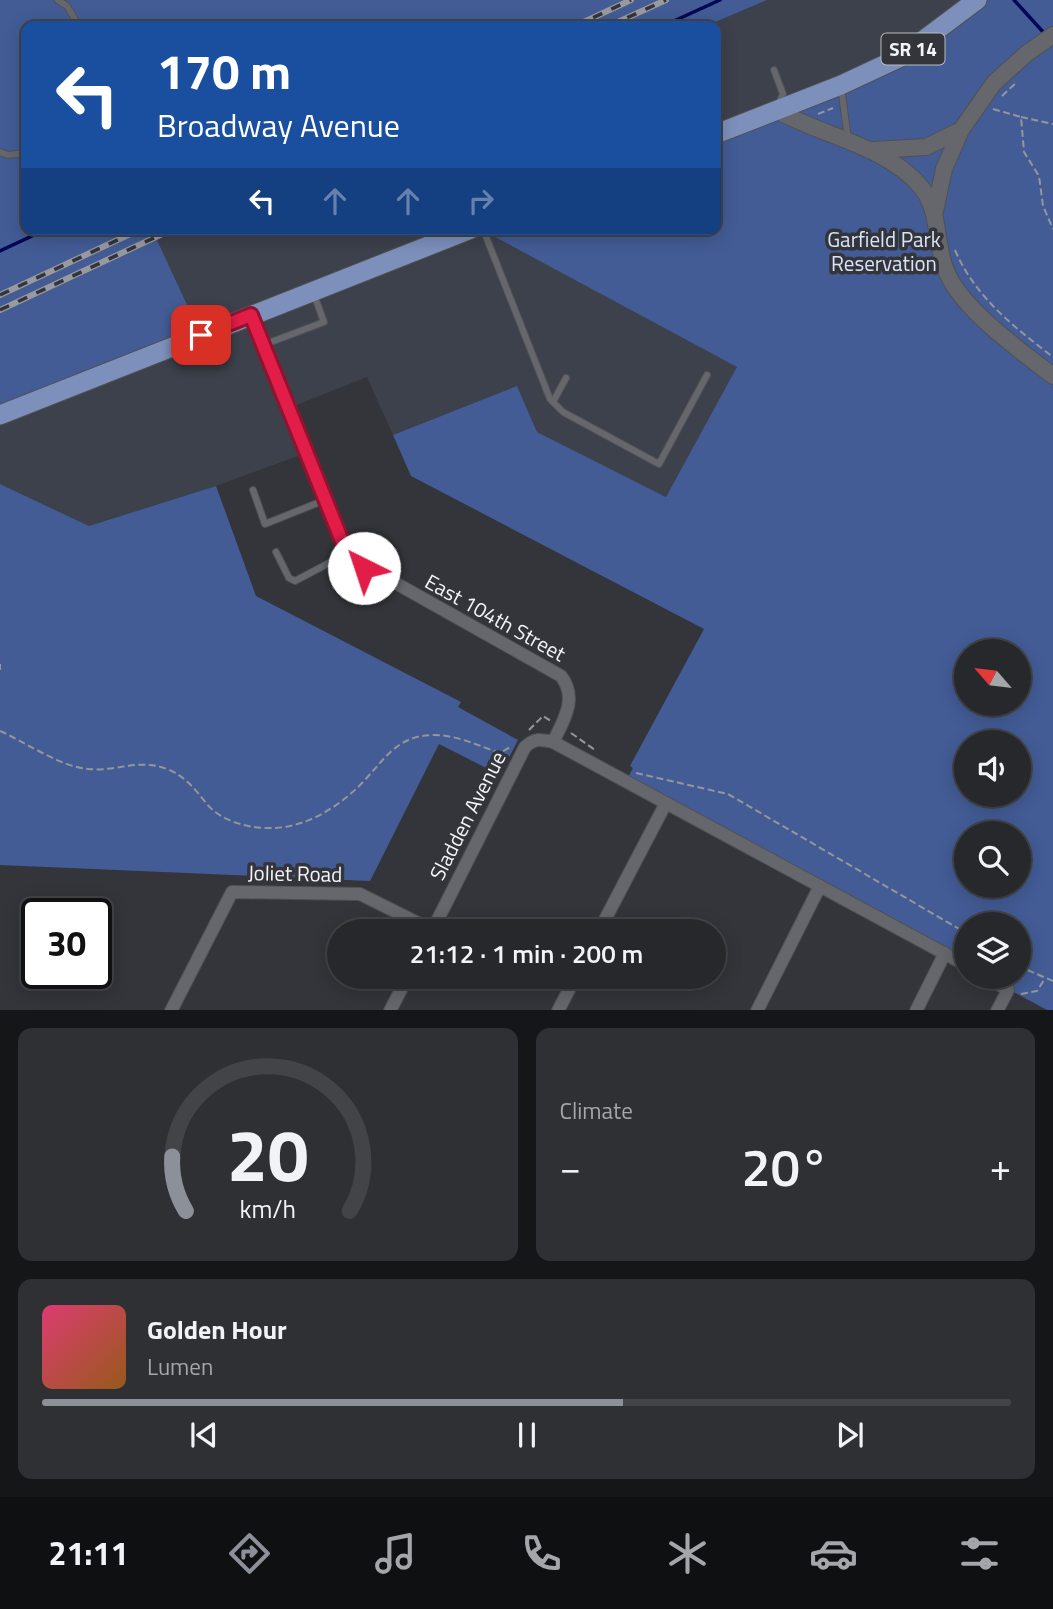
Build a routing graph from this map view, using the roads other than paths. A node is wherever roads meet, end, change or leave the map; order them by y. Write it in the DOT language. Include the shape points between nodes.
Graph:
graph roads {
  1 [pos="58,0"];
  2 [pos="977,0"];
  3 [pos="76,21"];
  4 [pos="1047,39"];
  5 [pos="774,70"];
  6 [pos="841,85"];
  7 [pos="776,110"];
  8 [pos="961,130"];
  9 [pos="721,132"];
  10 [pos="848,144"];
  11 [pos="871,150"];
  12 [pos="0,152"];
  13 [pos="21,154"];
  14 [pos="935,211"];
  15 [pos="456,235"];
  16 [pos="485,235"];
  17 [pos="313,291"];
  18 [pos="251,315"];
  19 [pos="263,345"];
  20 [pos="707,375"];
  21 [pos="1053,376"];
  22 [pos="566,378"];
  23 [pos="553,402"];
  24 [pos="0,415"];
  25 [pos="253,490"];
  26 [pos="325,500"];
  27 [pos="276,552"];
  28 [pos="348,552"];
  29 [pos="553,742"];
  30 [pos="666,803"];
  31 [pos="820,886"];
  32 [pos="409,919"];
  33 [pos="438,919"];
  34 [pos="605,919"];
  35 [pos="945,953"];
  36 [pos="954,958"];
  37 [pos="401,989"];
  38 [pos="569,989"];
  39 [pos="1006,989"];
  40 [pos="171,1010"];
  41 [pos="390,1010"];
  42 [pos="558,1010"];
  43 [pos="757,1010"];
  44 [pos="916,1010"];
  45 [pos="998,1010"];
  1 -- 3 [label="lane"];
  2 -- 6 [label="main road, SR 14" via="901,57"];
  4 -- 8 [label="street" via="994,83"];
  5 -- 7 [label="lane" via="783,94"];
  6 -- 7 [label="main road, SR 14"];
  6 -- 10 [label="lane"];
  7 -- 9 [label="main road, SR 14"];
  7 -- 10 [label="street"];
  8 -- 11 [label="street" via="926,148"];
  8 -- 14 [label="street" via="944,169"];
  10 -- 11 [label="street"];
  11 -- 14 [label="street" via="921,187"];
  12 -- 13 [label="lane"];
  14 -- 21 [label="street" via="945,270 973,309"];
  15 -- 17 [label="main road"];
  16 -- 23 [label="lane"];
  17 -- 18 [label="main road"];
  17 -- 19 [label="lane" via="324,322"];
  18 -- 19 [label="street, East 104th Street"];
  18 -- 24 [label="main road"];
  19 -- 26 [label="street, East 104th Street"];
  20 -- 23 [label="lane" via="659,464 563,412"];
  22 -- 23 [label="lane"];
  25 -- 26 [label="lane" via="265,524"];
  26 -- 28 [label="street, East 104th Street"];
  27 -- 28 [label="lane" via="295,581"];
  28 -- 29 [label="street, East 104th Street" via="364,568 561,676 570,692 569,703"];
  29 -- 30 [label="street"];
  29 -- 33 [label="street, Sladden Avenue" via="533,740 525,747"];
  30 -- 31 [label="street"];
  30 -- 34 [label="street"];
  31 -- 35 [label="street"];
  31 -- 43 [label="street"];
  32 -- 40 [label="street, Joliet Road" via="360,894 232,892"];
  35 -- 36 [label="street"];
  35 -- 44 [label="street"];
  37 -- 41 [label="street"];
  38 -- 42 [label="street"];
  39 -- 45 [label="street"];
}
